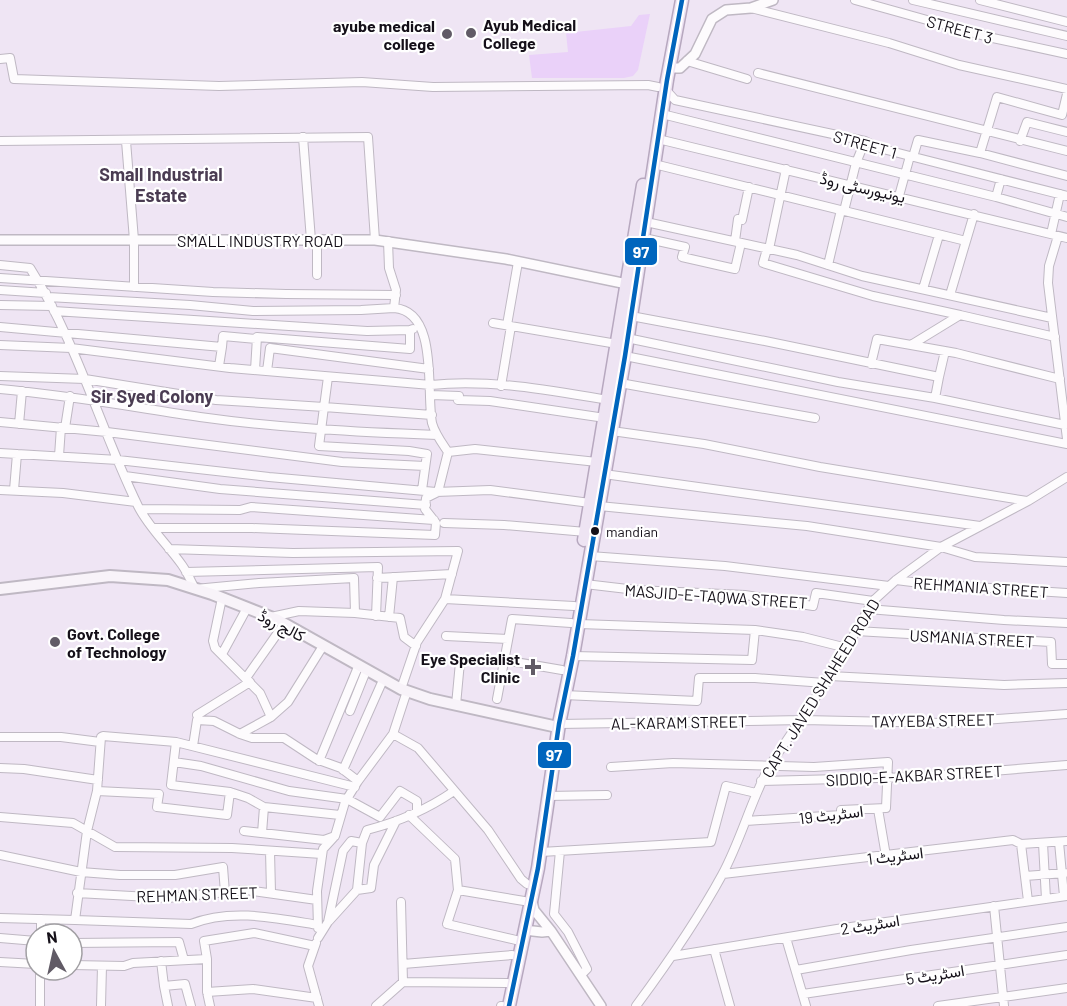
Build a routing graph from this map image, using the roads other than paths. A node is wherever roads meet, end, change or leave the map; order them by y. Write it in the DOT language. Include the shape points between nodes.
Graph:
graph roads {
  1 [pos="674,0"];
  2 [pos="682,0"];
  3 [pos="773,0"];
  4 [pos="855,0"];
  5 [pos="913,0"];
  6 [pos="980,0"];
  7 [pos="750,8"];
  8 [pos="1067,22"];
  9 [pos="1067,36"];
  10 [pos="1067,54"];
  11 [pos="0,59"];
  12 [pos="687,61"];
  13 [pos="670,68"];
  14 [pos="758,73"];
  15 [pos="747,79"];
  16 [pos="662,89"];
  17 [pos="1067,89"];
  18 [pos="1067,94"];
  19 [pos="662,114"];
  20 [pos="987,132"];
  21 [pos="1067,132"];
  22 [pos="303,137"];
  23 [pos="658,139"];
  24 [pos="0,141"];
  25 [pos="126,141"];
  26 [pos="865,141"];
  27 [pos="1020,141"];
  28 [pos="1067,151"];
  29 [pos="980,153"];
  30 [pos="911,157"];
  31 [pos="856,163"];
  32 [pos="654,164"];
  33 [pos="786,169"];
  34 [pos="905,173"];
  35 [pos="1067,176"];
  36 [pos="1001,179"];
  37 [pos="851,184"];
  38 [pos="749,187"];
  39 [pos="781,194"];
  40 [pos="1063,195"];
  41 [pos="899,196"];
  42 [pos="996,197"];
  43 [pos="843,210"];
  44 [pos="974,214"];
  45 [pos="1056,214"];
  46 [pos="1067,217"];
  47 [pos="646,222"];
  48 [pos="939,235"];
  49 [pos="1059,236"];
  50 [pos="644,238"];
  51 [pos="0,240"];
  52 [pos="134,240"];
  53 [pos="314,240"];
  54 [pos="375,240"];
  55 [pos="388,241"];
  56 [pos="966,241"];
  57 [pos="738,242"];
  58 [pos="768,249"];
  59 [pos="518,262"];
  60 [pos="0,265"];
  61 [pos="828,265"];
  62 [pos="317,275"];
  63 [pos="0,278"];
  64 [pos="39,281"];
  65 [pos="631,285"];
  66 [pos="134,287"];
  67 [pos="923,289"];
  68 [pos="0,290"];
  69 [pos="47,295"];
  70 [pos="396,295"];
  71 [pos="950,295"];
  72 [pos="0,305"];
  73 [pos="394,308"];
  74 [pos="53,309"];
  75 [pos="960,315"];
  76 [pos="631,316"];
  77 [pos="1052,318"];
  78 [pos="493,323"];
  79 [pos="509,326"];
  80 [pos="0,327"];
  81 [pos="421,328"];
  82 [pos="410,330"];
  83 [pos="64,332"];
  84 [pos="1055,337"];
  85 [pos="257,339"];
  86 [pos="622,341"];
  87 [pos="0,345"];
  88 [pos="911,345"];
  89 [pos="222,347"];
  90 [pos="71,348"];
  91 [pos="945,351"];
  92 [pos="625,356"];
  93 [pos="871,363"];
  94 [pos="219,366"];
  95 [pos="429,369"];
  96 [pos="255,370"];
  97 [pos="267,371"];
  98 [pos="0,376"];
  99 [pos="328,376"];
  100 [pos="939,377"];
  101 [pos="85,379"];
  102 [pos="1060,379"];
  103 [pos="620,383"];
  104 [pos="431,385"];
  105 [pos="501,386"];
  106 [pos="0,389"];
  107 [pos="22,391"];
  108 [pos="431,395"];
  109 [pos="70,396"];
  110 [pos="935,398"];
  111 [pos="92,399"];
  112 [pos="608,400"];
  113 [pos="324,407"];
  114 [pos="432,415"];
  115 [pos="604,418"];
  116 [pos="815,418"];
  117 [pos="0,422"];
  118 [pos="19,424"];
  119 [pos="1065,425"];
  120 [pos="63,427"];
  121 [pos="320,429"];
  122 [pos="612,431"];
  123 [pos="107,432"];
  124 [pos="437,435"];
  125 [pos="1067,442"];
  126 [pos="448,452"];
  127 [pos="0,453"];
  128 [pos="17,454"];
  129 [pos="59,456"];
  130 [pos="118,460"];
  131 [pos="597,462"];
  132 [pos="425,466"];
  133 [pos="604,474"];
  134 [pos="125,476"];
  135 [pos="1067,477"];
  136 [pos="0,490"];
  137 [pos="14,490"];
  138 [pos="422,490"];
  139 [pos="438,492"];
  140 [pos="1028,501"];
  141 [pos="138,505"];
  142 [pos="426,505"];
  143 [pos="594,505"];
  144 [pos="434,520"];
  145 [pos="444,522"];
  146 [pos="982,526"];
  147 [pos="153,528"];
  148 [pos="586,532"];
  149 [pos="942,547"];
  150 [pos="169,549"];
  151 [pos="590,556"];
  152 [pos="1067,562"];
  153 [pos="186,572"];
  154 [pos="452,574"];
  155 [pos="393,577"];
  156 [pos="377,578"];
  157 [pos="896,580"];
  158 [pos="585,584"];
  159 [pos="889,586"];
  160 [pos="0,589"];
  161 [pos="195,589"];
  162 [pos="1067,593"];
  163 [pos="222,598"];
  164 [pos="445,600"];
  165 [pos="873,601"];
  166 [pos="574,606"];
  167 [pos="247,608"];
  168 [pos="868,609"];
  169 [pos="355,613"];
  170 [pos="376,616"];
  171 [pos="270,617"];
  172 [pos="389,617"];
  173 [pos="1067,623"];
  174 [pos="284,624"];
  175 [pos="575,624"];
  176 [pos="755,630"];
  177 [pos="856,631"];
  178 [pos="446,636"];
  179 [pos="508,639"];
  180 [pos="323,646"];
  181 [pos="416,646"];
  182 [pos="847,648"];
  183 [pos="222,654"];
  184 [pos="573,656"];
  185 [pos="504,660"];
  186 [pos="460,662"];
  187 [pos="1067,664"];
  188 [pos="362,669"];
  189 [pos="562,670"];
  190 [pos="248,680"];
  191 [pos="383,680"];
  192 [pos="827,680"];
  193 [pos="1067,683"];
  194 [pos="404,690"];
  195 [pos="564,695"];
  196 [pos="497,699"];
  197 [pos="456,705"];
  198 [pos="350,711"];
  199 [pos="1067,714"];
  200 [pos="197,715"];
  201 [pos="271,717"];
  202 [pos="798,721"];
  203 [pos="556,725"];
  204 [pos="240,734"];
  205 [pos="393,734"];
  206 [pos="0,737"];
  207 [pos="100,742"];
  208 [pos="176,742"];
  209 [pos="194,746"];
  210 [pos="319,761"];
  211 [pos="174,762"];
  212 [pos="770,765"];
  213 [pos="1067,765"];
  214 [pos="611,767"];
  215 [pos="0,768"];
  216 [pos="343,770"];
  217 [pos="887,778"];
  218 [pos="98,780"];
  219 [pos="761,781"];
  220 [pos="356,784"];
  221 [pos="97,791"];
  222 [pos="454,791"];
  223 [pos="230,792"];
  224 [pos="756,793"];
  225 [pos="607,795"];
  226 [pos="548,796"];
  227 [pos="347,799"];
  228 [pos="264,807"];
  229 [pos="878,809"];
  230 [pos="413,814"];
  231 [pos="340,815"];
  232 [pos="0,817"];
  233 [pos="746,820"];
  234 [pos="396,821"];
  235 [pos="87,831"];
  236 [pos="244,831"];
  237 [pos="262,833"];
  238 [pos="279,834"];
  239 [pos="335,836"];
  240 [pos="1063,842"];
  241 [pos="362,843"];
  242 [pos="1043,843"];
  243 [pos="1021,844"];
  244 [pos="274,851"];
  245 [pos="560,851"];
  246 [pos="541,852"];
  247 [pos="322,854"];
  248 [pos="0,855"];
  249 [pos="886,856"];
  250 [pos="81,872"];
  251 [pos="1064,873"];
  252 [pos="723,874"];
  253 [pos="1045,875"];
  254 [pos="1024,876"];
  255 [pos="527,884"];
  256 [pos="357,890"];
  257 [pos="458,890"];
  258 [pos="271,892"];
  259 [pos="77,893"];
  260 [pos="225,893"];
  261 [pos="1066,896"];
  262 [pos="528,899"];
  263 [pos="1046,899"];
  264 [pos="317,900"];
  265 [pos="1028,901"];
  266 [pos="401,902"];
  267 [pos="994,906"];
  268 [pos="0,918"];
  269 [pos="41,919"];
  270 [pos="75,920"];
  271 [pos="328,922"];
  272 [pos="318,925"];
  273 [pos="1067,927"];
  274 [pos="551,931"];
  275 [pos="520,935"];
  276 [pos="0,938"];
  277 [pos="786,938"];
  278 [pos="997,938"];
  279 [pos="24,940"];
  280 [pos="316,942"];
  281 [pos="84,943"];
  282 [pos="714,949"];
  283 [pos="1067,955"];
  284 [pos="512,956"];
  285 [pos="673,956"];
  286 [pos="207,959"];
  287 [pos="184,960"];
  288 [pos="161,961"];
  289 [pos="0,962"];
  290 [pos="24,963"];
  291 [pos="403,964"];
  292 [pos="1000,964"];
  293 [pos="84,965"];
  294 [pos="102,966"];
  295 [pos="796,970"];
  296 [pos="581,975"];
  297 [pos="403,981"];
  298 [pos="40,982"];
  299 [pos="507,983"];
  300 [pos="164,986"];
  301 [pos="1067,988"];
  302 [pos="207,992"];
  303 [pos="803,994"];
  304 [pos="1003,996"];
  305 [pos="318,1002"];
  306 [pos="40,1006"];
  307 [pos="101,1006"];
  308 [pos="168,1006"];
  309 [pos="191,1006"];
  310 [pos="210,1006"];
  311 [pos="376,1006"];
  312 [pos="502,1006"];
  313 [pos="509,1006"];
  314 [pos="601,1006"];
  315 [pos="636,1006"];
  316 [pos="730,1006"];
  317 [pos="806,1006"];
  318 [pos="938,1006"];
  319 [pos="1004,1006"];
  1 -- 16 [label="highway"];
  2 -- 13 [label="highway"];
  3 -- 7 [label="street"];
  4 -- 10 [label="street, STREET 3" via="988,37"];
  5 -- 9 [label="street"];
  6 -- 8 [label="street"];
  7 -- 12 [label="street" via="726,10 712,19 695,54"];
  7 -- 17 [label="street" via="959,65"];
  11 -- 16 [label="street" via="10,58 14,79 219,86 362,82 433,87 648,85"];
  12 -- 13 [label="street" via="680,68"];
  12 -- 15 [label="street"];
  13 -- 16 [label="highway"];
  14 -- 20 [label="street"];
  16 -- 19 [label="highway"];
  16 -- 26 [label="street, STREET 1" via="675,100"];
  16 -- 65 [label="highway"];
  18 -- 20 [label="street" via="1062,116 996,97"];
  19 -- 23 [label="highway"];
  19 -- 31 [label="street"];
  20 -- 27 [label="street"];
  20 -- 29 [label="street"];
  21 -- 27 [label="street" via="1027,122"];
  22 -- 25 [label="street"];
  22 -- 53 [label="street"];
  22 -- 54 [label="street" via="368,137"];
  23 -- 32 [label="highway"];
  23 -- 33 [label="street, یونیورسٹی روڈ"];
  24 -- 25 [label="street"];
  25 -- 52 [label="street"];
  26 -- 30 [label="street, STREET 1"];
  26 -- 31 [label="street"];
  27 -- 28 [label="street"];
  29 -- 30 [label="street" via="918,140"];
  29 -- 35 [label="street"];
  30 -- 34 [label="street"];
  30 -- 36 [label="street, STREET 1"];
  31 -- 34 [label="street"];
  31 -- 37 [label="street"];
  32 -- 38 [label="street"];
  32 -- 47 [label="highway"];
  33 -- 37 [label="street, یونیورسٹی روڈ"];
  33 -- 39 [label="street"];
  34 -- 41 [label="street"];
  34 -- 42 [label="street"];
  36 -- 40 [label="street, STREET 1"];
  36 -- 42 [label="street"];
  37 -- 41 [label="street, یونیورسٹی روڈ"];
  37 -- 43 [label="street"];
  38 -- 39 [label="street"];
  38 -- 57 [label="street" via="742,220 738,219"];
  39 -- 43 [label="street"];
  39 -- 58 [label="street"];
  40 -- 45 [label="street"];
  41 -- 44 [label="street, یونیورسٹی روڈ"];
  42 -- 45 [label="street"];
  43 -- 48 [label="street"];
  43 -- 61 [label="street"];
  44 -- 49 [label="street, یونیورسٹی روڈ"];
  44 -- 56 [label="street"];
  45 -- 46 [label="street"];
  45 -- 49 [label="street"];
  47 -- 50 [label="highway"];
  47 -- 57 [label="street"];
  48 -- 56 [label="street"];
  48 -- 67 [label="street"];
  49 -- 77 [label="street" via="1048,272"];
  50 -- 57 [label="street" via="685,247 682,257 735,268"];
  50 -- 65 [label="highway"];
  51 -- 52 [label="street, SMALL INDUSTRY ROAD"];
  52 -- 53 [label="street, SMALL INDUSTRY ROAD"];
  52 -- 66 [label="street"];
  53 -- 54 [label="street, SMALL INDUSTRY ROAD"];
  53 -- 62 [label="street"];
  54 -- 55 [label="street, SMALL INDUSTRY ROAD"];
  55 -- 59 [label="street, SMALL INDUSTRY ROAD"];
  55 -- 70 [label="street"];
  56 -- 71 [label="street"];
  57 -- 58 [label="street"];
  58 -- 61 [label="street"];
  58 -- 75 [label="street" via="764,263 873,296"];
  59 -- 65 [label="street, SMALL INDUSTRY ROAD"];
  59 -- 79 [label="street"];
  60 -- 64 [label="street" via="30,268"];
  61 -- 67 [label="street"];
  63 -- 64 [label="street"];
  64 -- 66 [label="street"];
  64 -- 69 [label="street"];
  65 -- 76 [label="highway"];
  65 -- 86 [label="highway"];
  66 -- 70 [label="street"];
  67 -- 71 [label="street"];
  68 -- 69 [label="street"];
  69 -- 73 [label="street" via="253,311"];
  69 -- 74 [label="street"];
  70 -- 73 [label="street"];
  71 -- 77 [label="street"];
  72 -- 74 [label="street"];
  73 -- 81 [label="street" via="403,308"];
  74 -- 82 [label="street" via="367,331"];
  74 -- 83 [label="street"];
  75 -- 84 [label="street"];
  75 -- 88 [label="street"];
  76 -- 86 [label="highway"];
  76 -- 93 [label="street"];
  77 -- 84 [label="street"];
  78 -- 79 [label="street"];
  79 -- 86 [label="street"];
  79 -- 105 [label="street"];
  80 -- 83 [label="street"];
  81 -- 82 [label="street"];
  81 -- 95 [label="street"];
  82 -- 85 [label="street" via="410,349"];
  83 -- 89 [label="street"];
  83 -- 90 [label="street"];
  84 -- 102 [label="street"];
  85 -- 89 [label="street" via="224,336"];
  85 -- 96 [label="street"];
  86 -- 92 [label="highway"];
  86 -- 110 [label="street"];
  86 -- 112 [label="highway"];
  87 -- 90 [label="street"];
  88 -- 91 [label="street"];
  88 -- 93 [label="street" via="877,339"];
  89 -- 94 [label="street"];
  90 -- 94 [label="street"];
  90 -- 101 [label="street"];
  91 -- 100 [label="street"];
  91 -- 102 [label="street"];
  92 -- 103 [label="highway"];
  92 -- 125 [label="street"];
  93 -- 100 [label="street"];
  94 -- 96 [label="street"];
  95 -- 97 [label="street" via="270,348"];
  95 -- 104 [label="street"];
  96 -- 97 [label="street"];
  97 -- 99 [label="street"];
  98 -- 101 [label="street"];
  99 -- 104 [label="street"];
  99 -- 113 [label="street"];
  100 -- 110 [label="street"];
  101 -- 111 [label="street"];
  101 -- 113 [label="street" via="216,400"];
  102 -- 119 [label="street"];
  103 -- 116 [label="street"];
  103 -- 122 [label="highway"];
  104 -- 105 [label="street" via="459,382"];
  104 -- 108 [label="street"];
  105 -- 112 [label="street"];
  106 -- 107 [label="street"];
  107 -- 109 [label="street"];
  107 -- 118 [label="street"];
  108 -- 114 [label="street"];
  108 -- 115 [label="street"];
  109 -- 111 [label="street"];
  109 -- 120 [label="street"];
  110 -- 119 [label="street"];
  111 -- 121 [label="street" via="201,417"];
  111 -- 123 [label="street"];
  112 -- 115 [label="highway"];
  113 -- 114 [label="street"];
  113 -- 121 [label="street"];
  114 -- 124 [label="street"];
  115 -- 131 [label="highway"];
  117 -- 118 [label="street"];
  118 -- 120 [label="street"];
  119 -- 125 [label="street"];
  120 -- 123 [label="street"];
  120 -- 129 [label="street"];
  121 -- 124 [label="street"];
  121 -- 132 [label="street" via="319,446 427,454"];
  122 -- 133 [label="highway"];
  122 -- 140 [label="street"];
  123 -- 130 [label="street"];
  123 -- 132 [label="street" via="342,462"];
  124 -- 126 [label="street"];
  126 -- 131 [label="street" via="475,449"];
  126 -- 139 [label="street"];
  127 -- 128 [label="street"];
  128 -- 129 [label="street"];
  128 -- 137 [label="street"];
  129 -- 130 [label="street"];
  130 -- 134 [label="street"];
  130 -- 138 [label="street"];
  131 -- 143 [label="highway"];
  132 -- 138 [label="street"];
  133 -- 143 [label="highway"];
  133 -- 146 [label="street"];
  134 -- 141 [label="street"];
  134 -- 142 [label="street" via="220,489"];
  135 -- 140 [label="street, CAPT. JAVED SHAHEED ROAD"];
  136 -- 137 [label="street"];
  137 -- 141 [label="street"];
  138 -- 139 [label="street"];
  139 -- 142 [label="street" via="426,498"];
  139 -- 143 [label="street" via="490,490"];
  140 -- 146 [label="street, CAPT. JAVED SHAHEED ROAD"];
  141 -- 144 [label="street" via="240,510 251,507"];
  141 -- 147 [label="street"];
  142 -- 144 [label="street"];
  143 -- 148 [label="highway"];
  143 -- 149 [label="street" via="807,526"];
  143 -- 151 [label="highway"];
  144 -- 147 [label="street" via="435,535"];
  145 -- 148 [label="street"];
  146 -- 149 [label="street, CAPT. JAVED SHAHEED ROAD"];
  147 -- 150 [label="street"];
  148 -- 166 [label="highway"];
  149 -- 152 [label="street" via="975,557"];
  149 -- 157 [label="street, CAPT. JAVED SHAHEED ROAD"];
  150 -- 153 [label="street"];
  150 -- 154 [label="street" via="458,552"];
  151 -- 158 [label="highway"];
  151 -- 159 [label="street" via="725,566"];
  153 -- 156 [label="street" via="378,567"];
  153 -- 161 [label="street"];
  154 -- 155 [label="street"];
  154 -- 164 [label="street"];
  155 -- 156 [label="street"];
  155 -- 172 [label="street"];
  156 -- 170 [label="street"];
  157 -- 159 [label="street, CAPT. JAVED SHAHEED ROAD"];
  157 -- 162 [label="street, REHMANIA STREET"];
  158 -- 165 [label="street, MASJID-E-TAQWA STREET" via="745,595 813,606 816,593"];
  158 -- 175 [label="highway"];
  159 -- 165 [label="street, CAPT. JAVED SHAHEED ROAD"];
  160 -- 161 [label="main road, کالج روڈ" via="110,576 168,580"];
  161 -- 163 [label="main road, کالج روڈ"];
  161 -- 169 [label="street" via="354,578"];
  163 -- 167 [label="main road, کالج روڈ"];
  163 -- 183 [label="street" via="213,641"];
  164 -- 166 [label="street"];
  164 -- 181 [label="street"];
  165 -- 168 [label="street, CAPT. JAVED SHAHEED ROAD"];
  166 -- 175 [label="highway"];
  167 -- 171 [label="main road, کالج روڈ"];
  167 -- 183 [label="street"];
  168 -- 173 [label="street"];
  168 -- 177 [label="street, CAPT. JAVED SHAHEED ROAD"];
  169 -- 170 [label="street"];
  169 -- 171 [label="street" via="298,611"];
  170 -- 172 [label="street"];
  171 -- 174 [label="main road, کالج روڈ"];
  172 -- 181 [label="street" via="400,618 404,637"];
  174 -- 180 [label="main road, کالج روڈ"];
  174 -- 190 [label="street"];
  175 -- 176 [label="street"];
  175 -- 179 [label="street" via="512,619"];
  175 -- 184 [label="highway"];
  175 -- 189 [label="highway"];
  176 -- 182 [label="street"];
  176 -- 184 [label="street" via="752,660"];
  177 -- 182 [label="street, CAPT. JAVED SHAHEED ROAD"];
  177 -- 187 [label="street, USMANIA STREET" via="1051,642 1052,664"];
  178 -- 179 [label="street"];
  179 -- 185 [label="street"];
  180 -- 188 [label="main road, کالج روڈ"];
  180 -- 201 [label="street" via="288,702"];
  181 -- 194 [label="street"];
  182 -- 192 [label="street, CAPT. JAVED SHAHEED ROAD"];
  183 -- 190 [label="street"];
  184 -- 195 [label="highway"];
  185 -- 189 [label="street"];
  185 -- 196 [label="street"];
  186 -- 197 [label="street"];
  188 -- 191 [label="main road, کالج روڈ"];
  188 -- 198 [label="street"];
  188 -- 210 [label="street"];
  189 -- 203 [label="highway"];
  190 -- 200 [label="street"];
  190 -- 201 [label="street" via="260,693"];
  191 -- 194 [label="main road, کالج روڈ"];
  191 -- 216 [label="street"];
  192 -- 193 [label="street"];
  192 -- 195 [label="street" via="699,678 697,701"];
  192 -- 202 [label="street, CAPT. JAVED SHAHEED ROAD"];
  194 -- 197 [label="main road, کالج روڈ"];
  194 -- 205 [label="street"];
  195 -- 203 [label="highway"];
  197 -- 203 [label="main road, کالج روڈ"];
  199 -- 202 [label="street, TAYYEBA STREET" via="943,723"];
  201 -- 204 [label="street"];
  202 -- 203 [label="street, AL-KARAM STREET"];
  202 -- 212 [label="street, CAPT. JAVED SHAHEED ROAD"];
  203 -- 226 [label="highway"];
  203 -- 255 [label="highway"];
  204 -- 209 [label="street" via="214,722 197,720"];
  204 -- 210 [label="street" via="284,738"];
  205 -- 220 [label="street"];
  205 -- 222 [label="street" via="418,748"];
  206 -- 207 [label="street" via="61,736"];
  207 -- 208 [label="street" via="103,736"];
  207 -- 218 [label="street"];
  208 -- 209 [label="street"];
  208 -- 211 [label="street"];
  209 -- 220 [label="street"];
  210 -- 216 [label="street"];
  211 -- 223 [label="street" via="171,785"];
  211 -- 227 [label="street" via="289,791"];
  212 -- 214 [label="street" via="673,763"];
  212 -- 217 [label="street" via="814,767 888,762"];
  212 -- 219 [label="street, CAPT. JAVED SHAHEED ROAD"];
  213 -- 217 [label="street, SIDDIQ-E-AKBAR STREET"];
  215 -- 218 [label="street"];
  216 -- 220 [label="street"];
  217 -- 219 [label="street, SIDDIQ-E-AKBAR STREET"];
  217 -- 229 [label="street, اسٹریٹ 19" via="886,808"];
  218 -- 221 [label="street"];
  219 -- 224 [label="street, CAPT. JAVED SHAHEED ROAD"];
  220 -- 227 [label="street"];
  221 -- 223 [label="street" via="159,794 157,807 227,815"];
  221 -- 235 [label="street"];
  222 -- 230 [label="street"];
  222 -- 255 [label="street"];
  223 -- 228 [label="street"];
  224 -- 233 [label="street, CAPT. JAVED SHAHEED ROAD"];
  224 -- 245 [label="street" via="726,786 711,842"];
  225 -- 226 [label="street"];
  226 -- 246 [label="highway"];
  227 -- 230 [label="street" via="380,817 400,791 417,801"];
  227 -- 231 [label="street"];
  228 -- 231 [label="street"];
  228 -- 237 [label="street"];
  229 -- 233 [label="street, اسٹریٹ 19"];
  229 -- 249 [label="street"];
  230 -- 234 [label="street"];
  230 -- 257 [label="street" via="455,859"];
  231 -- 239 [label="street"];
  232 -- 235 [label="street" via="73,823"];
  233 -- 252 [label="street, CAPT. JAVED SHAHEED ROAD"];
  234 -- 241 [label="street" via="368,830"];
  234 -- 256 [label="street" via="374,865 371,888"];
  235 -- 244 [label="street" via="115,847"];
  235 -- 250 [label="street"];
  236 -- 237 [label="street"];
  237 -- 238 [label="street"];
  238 -- 239 [label="street" via="324,840"];
  238 -- 244 [label="street"];
  239 -- 247 [label="street"];
  240 -- 242 [label="street, اسٹریٹ 1"];
  240 -- 251 [label="street"];
  241 -- 256 [label="street"];
  241 -- 271 [label="street" via="351,841 343,851"];
  242 -- 243 [label="street, اسٹریٹ 1"];
  242 -- 253 [label="street"];
  243 -- 249 [label="street, اسٹریٹ 1" via="1013,840"];
  243 -- 254 [label="street"];
  244 -- 247 [label="street"];
  244 -- 258 [label="street"];
  245 -- 246 [label="street"];
  245 -- 296 [label="street" via="554,914 587,969"];
  246 -- 262 [label="highway"];
  247 -- 264 [label="street"];
  248 -- 250 [label="street"];
  249 -- 252 [label="street, اسٹریٹ 1"];
  250 -- 259 [label="street"];
  250 -- 260 [label="street" via="175,875 223,867"];
  251 -- 253 [label="street"];
  251 -- 261 [label="street"];
  252 -- 285 [label="street, CAPT. JAVED SHAHEED ROAD"];
  253 -- 254 [label="street"];
  253 -- 263 [label="street"];
  254 -- 265 [label="street"];
  255 -- 262 [label="highway"];
  256 -- 271 [label="street"];
  257 -- 262 [label="street"];
  257 -- 275 [label="street" via="447,924"];
  258 -- 260 [label="street, REHMAN STREET"];
  258 -- 264 [label="street, REHMAN STREET"];
  259 -- 260 [label="street, REHMAN STREET" via="168,898"];
  259 -- 270 [label="street"];
  261 -- 263 [label="street, اسٹریٹ 2"];
  262 -- 274 [label="street"];
  262 -- 275 [label="highway"];
  263 -- 265 [label="street, اسٹریٹ 2"];
  264 -- 272 [label="street"];
  265 -- 267 [label="street, اسٹریٹ 2"];
  266 -- 291 [label="street"];
  267 -- 277 [label="street, اسٹریٹ 2"];
  267 -- 278 [label="street"];
  268 -- 269 [label="street"];
  269 -- 270 [label="street"];
  270 -- 272 [label="street" via="191,924 207,917 242,915"];
  271 -- 280 [label="street"];
  272 -- 280 [label="street"];
  273 -- 278 [label="street"];
  274 -- 275 [label="street"];
  274 -- 296 [label="street"];
  275 -- 284 [label="highway"];
  275 -- 313 [label="highway"];
  276 -- 279 [label="street"];
  277 -- 282 [label="street, اسٹریٹ 2"];
  277 -- 295 [label="street"];
  278 -- 292 [label="street"];
  278 -- 295 [label="street"];
  280 -- 286 [label="street" via="246,933 204,941"];
  280 -- 305 [label="street" via="308,966"];
  281 -- 287 [label="street" via="179,942"];
  282 -- 285 [label="street, اسٹریٹ 2"];
  282 -- 316 [label="street"];
  283 -- 292 [label="street, اسٹریٹ 5"];
  284 -- 291 [label="street"];
  284 -- 299 [label="highway"];
  285 -- 315 [label="street, CAPT. JAVED SHAHEED ROAD"];
  286 -- 287 [label="street"];
  286 -- 302 [label="street"];
  287 -- 288 [label="street"];
  288 -- 294 [label="street"];
  288 -- 300 [label="street"];
  289 -- 290 [label="street"];
  291 -- 297 [label="street"];
  292 -- 303 [label="street, اسٹریٹ 5"];
  292 -- 304 [label="street"];
  293 -- 294 [label="street"];
  294 -- 307 [label="street"];
  295 -- 303 [label="street"];
  296 -- 314 [label="street"];
  297 -- 299 [label="street"];
  297 -- 311 [label="street"];
  298 -- 306 [label="street"];
  299 -- 312 [label="highway"];
  300 -- 308 [label="street"];
  300 -- 309 [label="street" via="185,984"];
  301 -- 304 [label="street"];
  302 -- 305 [label="street" via="253,989"];
  302 -- 310 [label="street"];
  303 -- 317 [label="street"];
  304 -- 318 [label="street"];
  304 -- 319 [label="street"];
}
